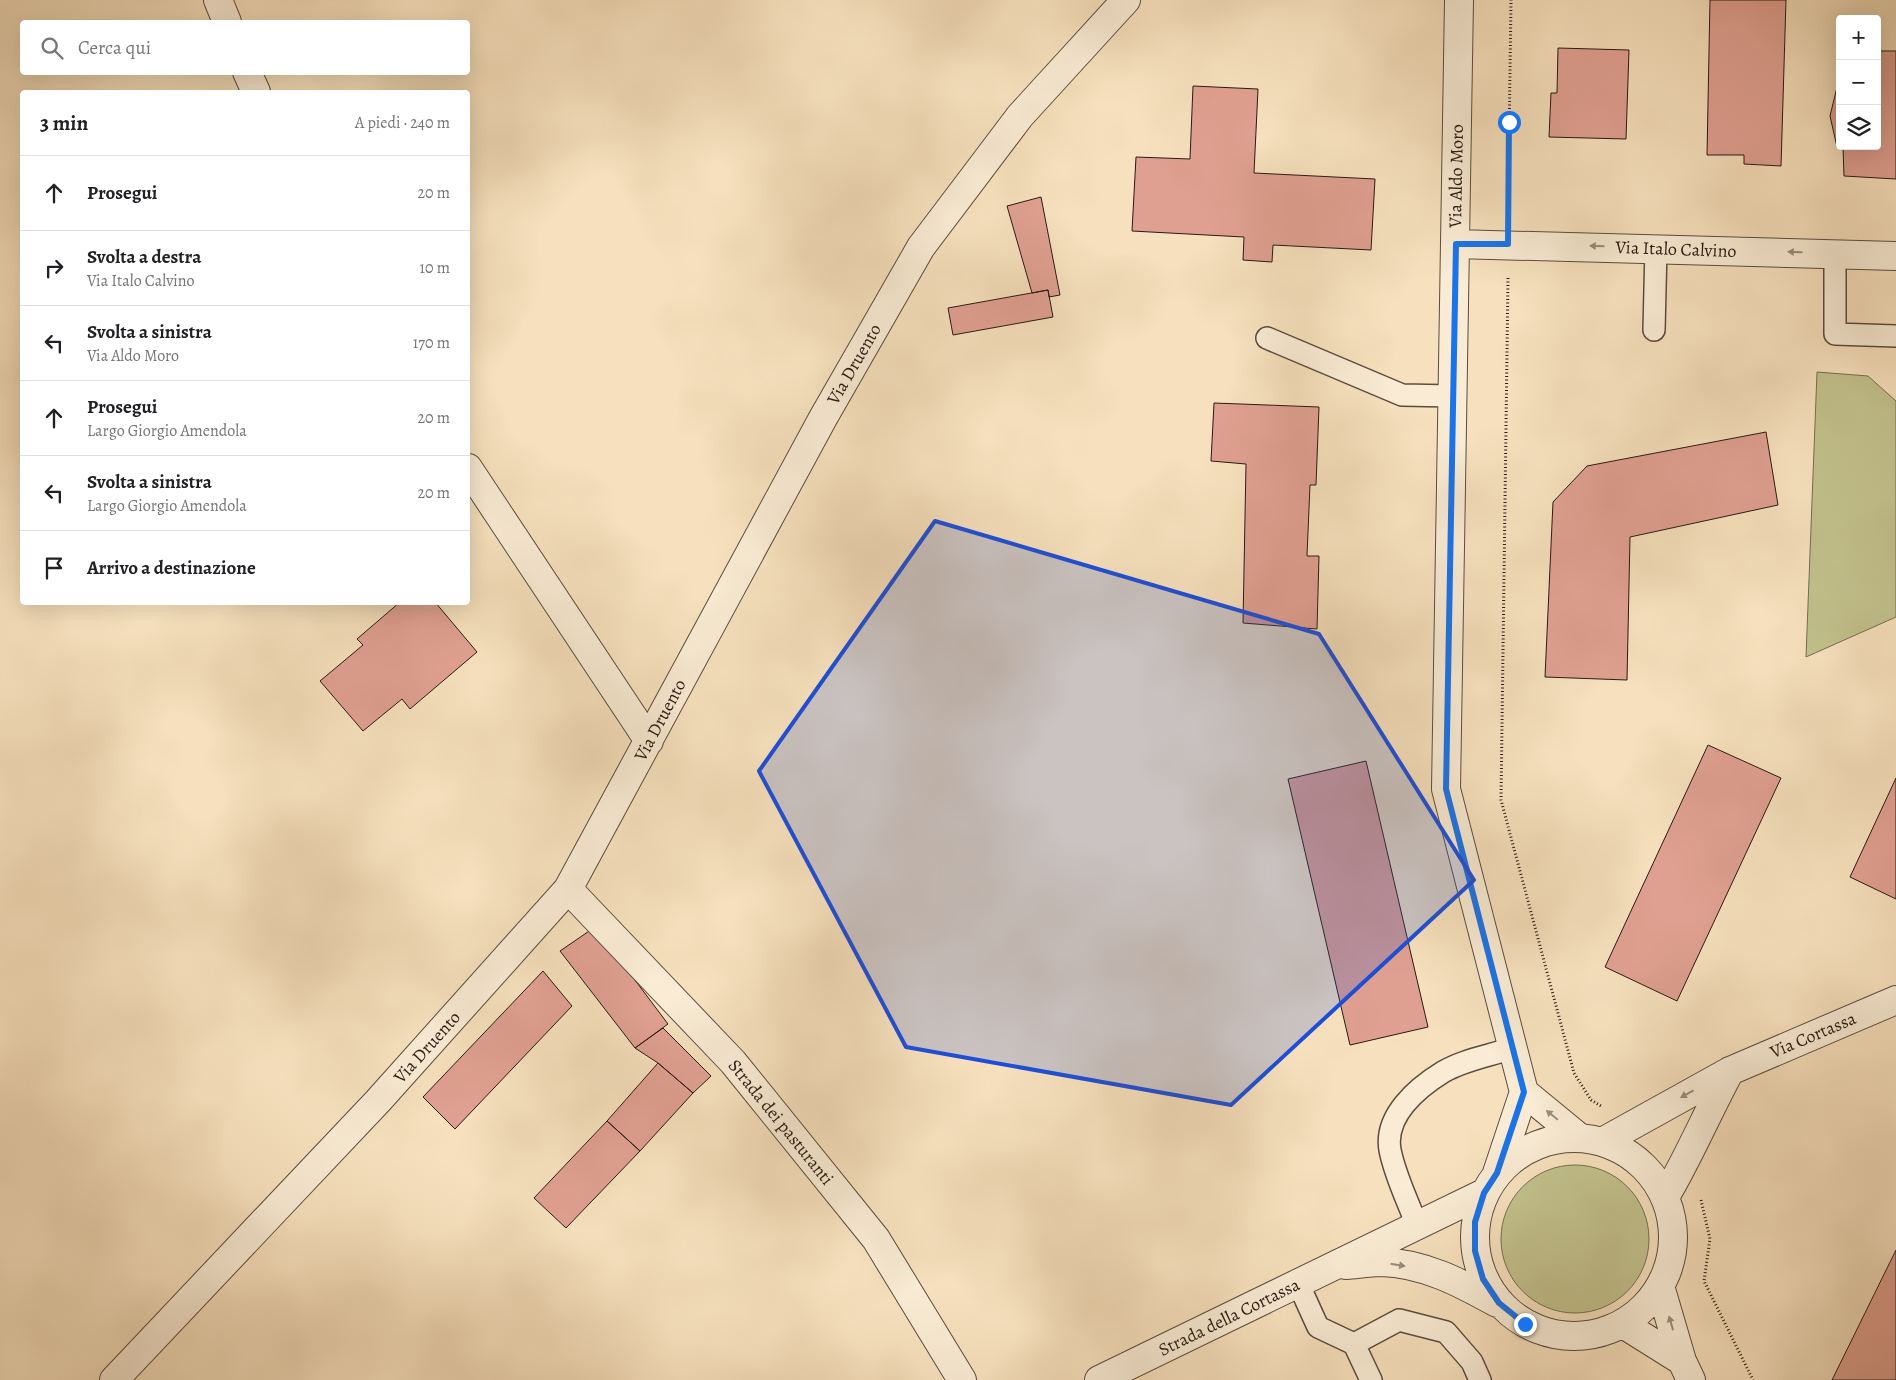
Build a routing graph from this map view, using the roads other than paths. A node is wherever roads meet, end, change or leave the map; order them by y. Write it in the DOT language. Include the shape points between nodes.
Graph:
graph roads {
  1 [pos="218,0"];
  2 [pos="1126,0"];
  3 [pos="1459,0"];
  4 [pos="226,20"];
  5 [pos="248,75"];
  6 [pos="255,90"];
  7 [pos="1456,244"];
  8 [pos="1656,248"];
  9 [pos="1835,254"];
  10 [pos="1896,256"];
  11 [pos="1654,330"];
  12 [pos="1896,336"];
  13 [pos="1267,338"];
  14 [pos="1453,396"];
  15 [pos="470,471"];
  16 [pos="649,741"];
  17 [pos="568,889"];
  18 [pos="1896,1000"];
  19 [pos="1512,1048"];
  20 [pos="1730,1071"];
  21 [pos="1524,1092"];
  22 [pos="1591,1140"];
  23 [pos="1490,1183"];
  24 [pos="1665,1197"];
  25 [pos="1417,1226"];
  26 [pos="1332,1266"];
  27 [pos="1298,1283"];
  28 [pos="1660,1286"];
  29 [pos="1499,1303"];
  30 [pos="1623,1324"];
  31 [pos="1354,1344"];
  32 [pos="1687,1370"];
  33 [pos="114,1380"];
  34 [pos="962,1380"];
  35 [pos="1099,1380"];
  36 [pos="1371,1380"];
  37 [pos="1480,1380"];
  1 -- 4 [label="street"];
  2 -- 16 [label="street, Via Druento" via="1020,116 921,247 823,418"];
  3 -- 7 [label="street, Via Aldo Moro"];
  5 -- 6 [label="street"];
  8 -- 7 [label="street, Via Italo Calvino, one-way"];
  7 -- 14 [label="street, Via Aldo Moro"];
  9 -- 8 [label="street, Via Italo Calvino, one-way"];
  8 -- 11 [label="lane"];
  9 -- 10 [label="street, Via Italo Calvino"];
  9 -- 12 [label="lane" via="1835,334"];
  13 -- 14 [label="lane" via="1402,394"];
  14 -- 19 [label="street, Via Aldo Moro" via="1446,789"];
  15 -- 16 [label="street"];
  16 -- 17 [label="street, Via Druento"];
  17 -- 33 [label="street, Via Druento" via="378,1101"];
  17 -- 34 [label="street, Strada dei pasturanti" via="733,1062 870,1231"];
  18 -- 20 [label="street, Via Cortassa"];
  19 -- 21 [label="street, Via Aldo Moro"];
  19 -- 25 [label="lane" via="1444,1072 1415,1092 1393,1119 1389,1148"];
  20 -- 22 [label="street, Via Cortassa, one-way" via="1635,1122"];
  20 -- 24 [label="street" via="1702,1122 1685,1164"];
  22 -- 21 [label="street, one-way"];
  21 -- 23 [label="street"];
  22 -- 23 [label="street" via="1557,1139 1536,1145 1514,1157"];
  22 -- 24 [label="street" via="1628,1154 1650,1173"];
  23 -- 25 [label="street, Strada della Cortassa"];
  23 -- 29 [label="street" via="1475,1222 1475,1251 1483,1279"];
  24 -- 28 [label="street" via="1673,1225 1672,1253"];
  25 -- 26 [label="street, Strada della Cortassa"];
  26 -- 27 [label="street, Strada della Cortassa"];
  26 -- 29 [label="street, one-way" via="1382,1262 1423,1268 1456,1280"];
  27 -- 31 [label="lane" via="1318,1328"];
  27 -- 35 [label="street, Strada della Cortassa"];
  28 -- 30 [label="street" via="1649,1303"];
  32 -- 28 [label="street, one-way"];
  29 -- 30 [label="street" via="1525,1324 1557,1335 1591,1335"];
  30 -- 32 [label="street"];
  31 -- 36 [label="lane"];
  31 -- 37 [label="lane" via="1399,1320 1446,1332 1472,1362"];
}
